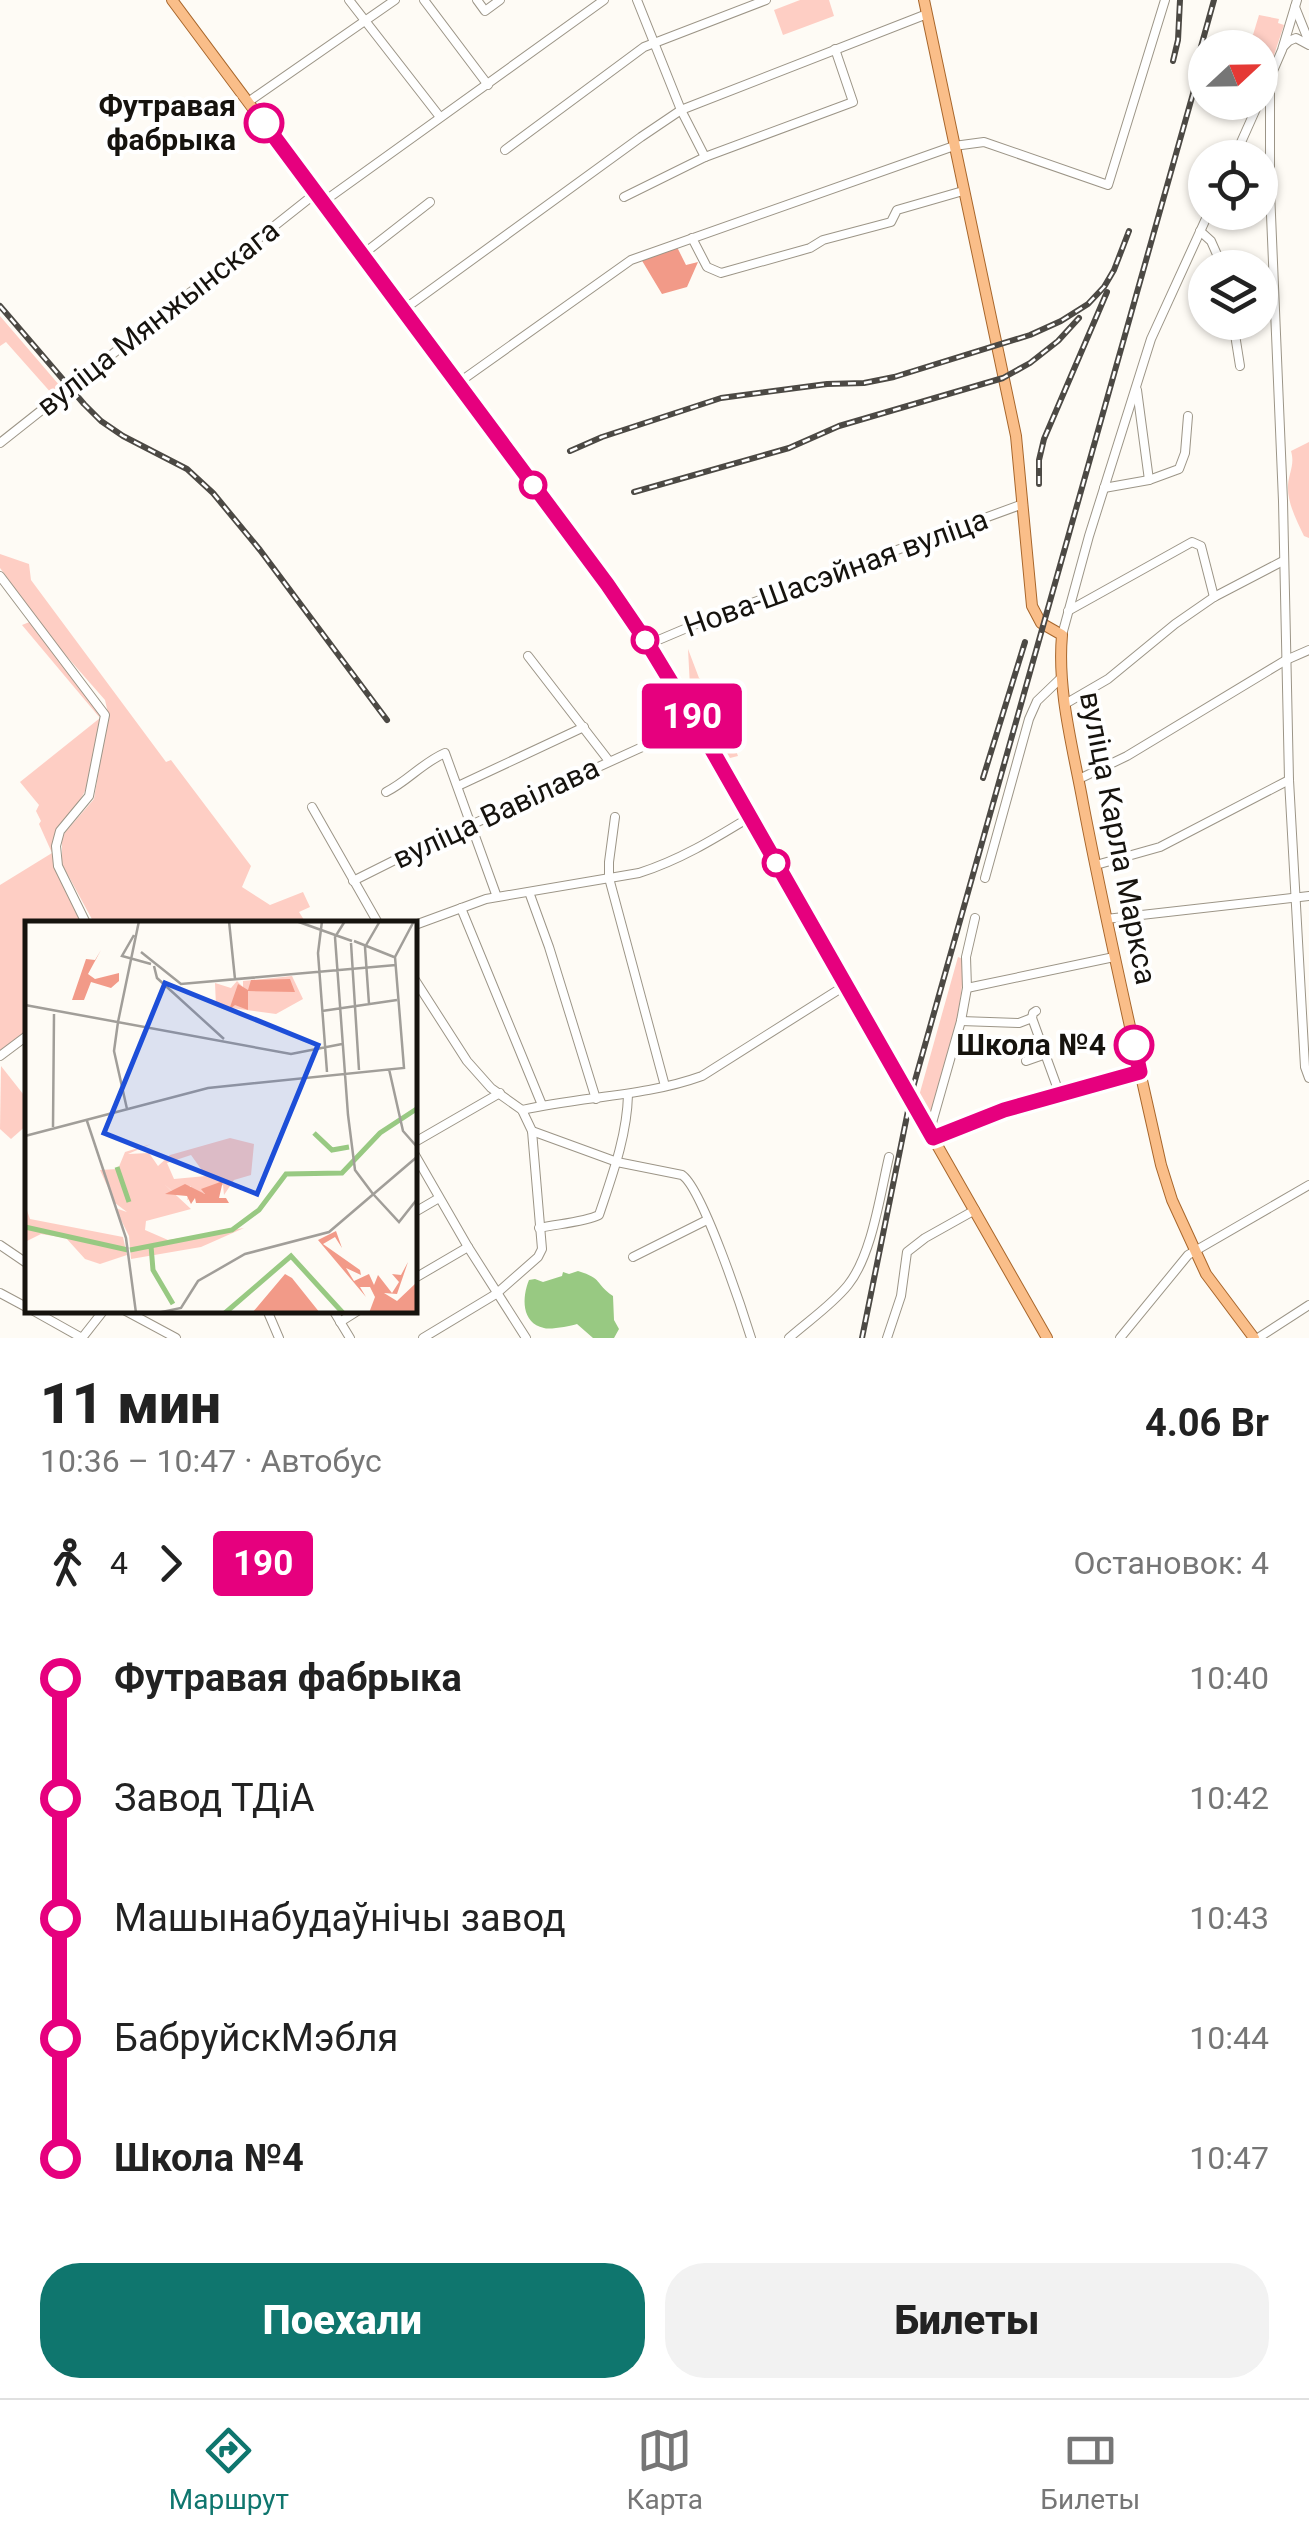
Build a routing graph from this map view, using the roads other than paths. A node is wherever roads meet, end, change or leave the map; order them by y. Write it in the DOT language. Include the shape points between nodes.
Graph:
graph roads {
  1 [pos="172,0"];
  2 [pos="349,0"];
  3 [pos="395,0"];
  4 [pos="424,0"];
  5 [pos="477,0"];
  6 [pos="500,0"];
  7 [pos="604,0"];
  8 [pos="637,0"];
  9 [pos="766,0"];
  10 [pos="924,0"];
  11 [pos="1165,0"];
  12 [pos="1296,3"];
  13 [pos="927,14"];
  14 [pos="366,22"];
  15 [pos="654,43"];
  16 [pos="1309,44"];
  17 [pos="835,49"];
  18 [pos="1282,50"];
  19 [pos="1278,60"];
  20 [pos="488,85"];
  21 [pos="248,102"];
  22 [pos="681,110"];
  23 [pos="440,117"];
  24 [pos="1270,120"];
  25 [pos="954,146"];
  26 [pos="505,150"];
  27 [pos="705,157"];
  28 [pos="963,191"];
  29 [pos="624,197"];
  30 [pos="319,198"];
  31 [pos="430,202"];
  32 [pos="1200,232"];
  33 [pos="692,238"];
  34 [pos="1215,250"];
  35 [pos="362,254"];
  36 [pos="403,310"];
  37 [pos="1236,340"];
  38 [pos="1240,366"];
  39 [pos="458,384"];
  40 [pos="1136,386"];
  41 [pos="1188,416"];
  42 [pos="0,443"];
  43 [pos="1148,480"];
  44 [pos="1104,488"];
  45 [pos="1024,504"];
  46 [pos="1283,561"];
  47 [pos="0,576"];
  48 [pos="1214,596"];
  49 [pos="1068,610"];
  50 [pos="1062,635"];
  51 [pos="648,644"];
  52 [pos="1309,650"];
  53 [pos="528,656"];
  54 [pos="1286,660"];
  55 [pos="1062,678"];
  56 [pos="1065,704"];
  57 [pos="694,720"];
  58 [pos="584,727"];
  59 [pos="609,761"];
  60 [pos="1079,778"];
  61 [pos="1289,780"];
  62 [pos="458,786"];
  63 [pos="386,792"];
  64 [pos="312,806"];
  65 [pos="615,817"];
  66 [pos="750,817"];
  67 [pos="472,825"];
  68 [pos="1096,865"];
  69 [pos="609,878"];
  70 [pos="984,878"];
  71 [pos="353,881"];
  72 [pos="529,892"];
  73 [pos="1309,896"];
  74 [pos="497,897"];
  75 [pos="1294,898"];
  76 [pos="461,908"];
  77 [pos="975,918"];
  78 [pos="1106,919"];
  79 [pos="85,921"];
  80 [pos="377,921"];
  81 [pos="418,924"];
  82 [pos="1114,957"];
  83 [pos="418,985"];
  84 [pos="846,985"];
  85 [pos="967,988"];
  86 [pos="961,1022"];
  87 [pos="25,1037"];
  88 [pos="1046,1054"];
  89 [pos="0,1056"];
  90 [pos="1026,1061"];
  91 [pos="1140,1072"];
  92 [pos="1309,1078"];
  93 [pos="665,1086"];
  94 [pos="500,1093"];
  95 [pos="628,1094"];
  96 [pos="1060,1095"];
  97 [pos="596,1099"];
  98 [pos="542,1105"];
  99 [pos="522,1110"];
  100 [pos="927,1126"];
  101 [pos="532,1131"];
  102 [pos="933,1138"];
  103 [pos="418,1140"];
  104 [pos="889,1158"];
  105 [pos="418,1160"];
  106 [pos="617,1162"];
  107 [pos="1309,1185"];
  108 [pos="439,1198"];
  109 [pos="418,1210"];
  110 [pos="975,1210"];
  111 [pos="708,1220"];
  112 [pos="540,1228"];
  113 [pos="0,1245"];
  114 [pos="468,1247"];
  115 [pos="1194,1251"];
  116 [pos="634,1257"];
  117 [pos="25,1262"];
  118 [pos="418,1276"];
  119 [pos="0,1293"];
  120 [pos="496,1294"];
  121 [pos="1309,1305"];
  122 [pos="25,1306"];
  123 [pos="37,1313"];
  124 [pos="102,1313"];
  125 [pos="130,1313"];
  126 [pos="267,1313"];
  127 [pos="335,1313"];
  128 [pos="354,1313"];
  129 [pos="340,1322"];
  130 [pos="82,1338"];
  131 [pos="176,1338"];
  132 [pos="279,1338"];
  133 [pos="350,1338"];
  134 [pos="423,1338"];
  135 [pos="526,1338"];
  136 [pos="751,1338"];
  137 [pos="789,1338"];
  138 [pos="887,1338"];
  139 [pos="1047,1338"];
  140 [pos="1120,1338"];
  141 [pos="1256,1338"];
  1 -- 21 [label="main road"];
  2 -- 14 [label="street"];
  3 -- 14 [label="street"];
  4 -- 20 [label="street"];
  5 -- 6 [label="street" via="485,11"];
  7 -- 20 [label="street, вуліца Мянжынскага"];
  8 -- 15 [label="street"];
  9 -- 15 [label="street"];
  10 -- 13 [label="main road"];
  11 -- 25 [label="street" via="1108,185 984,142"];
  12 -- 16 [label="street"];
  12 -- 18 [label="street"];
  13 -- 17 [label="street"];
  13 -- 25 [label="main road"];
  14 -- 21 [label="street"];
  14 -- 23 [label="street"];
  15 -- 22 [label="street"];
  15 -- 26 [label="street"];
  16 -- 18 [label="street" via="1296,38"];
  17 -- 22 [label="street"];
  17 -- 27 [label="street" via="853,102"];
  18 -- 19 [label="street"];
  20 -- 23 [label="street, вуліца Мянжынскага"];
  21 -- 30 [label="main road"];
  22 -- 27 [label="street"];
  22 -- 36 [label="street"];
  23 -- 30 [label="street, вуліца Мянжынскага"];
  24 -- 46 [label="street"];
  25 -- 28 [label="main road"];
  25 -- 33 [label="street"];
  27 -- 29 [label="street"];
  28 -- 33 [label="street" via="897,210 891,222 721,274 707,267"];
  28 -- 45 [label="main road" via="1016,436"];
  30 -- 35 [label="main road"];
  30 -- 42 [label="street, вуліца Мянжынскага"];
  31 -- 35 [label="street"];
  32 -- 34 [label="street"];
  32 -- 40 [label="street, вуліца Карла Маркса"];
  33 -- 39 [label="street" via="631,260"];
  35 -- 36 [label="main road"];
  36 -- 39 [label="main road"];
  37 -- 38 [label="street"];
  39 -- 51 [label="main road"];
  40 -- 43 [label="street"];
  40 -- 44 [label="street, вуліца Карла Маркса"];
  41 -- 43 [label="street" via="1180,469"];
  43 -- 44 [label="street"];
  44 -- 49 [label="street, вуліца Карла Маркса"];
  45 -- 50 [label="main road" via="1032,606 1041,622"];
  45 -- 51 [label="street, Нова-Шасэйная вуліца"];
  46 -- 48 [label="street"];
  46 -- 54 [label="street"];
  47 -- 79 [label="street" via="104,716 89,796 56,846 58,866"];
  48 -- 49 [label="street" via="1201,546 1192,542"];
  48 -- 56 [label="street"];
  49 -- 50 [label="street, вуліца Карла Маркса"];
  50 -- 55 [label="main road, вуліца Карла Маркса"];
  51 -- 57 [label="main road"];
  52 -- 54 [label="street"];
  53 -- 58 [label="street"];
  54 -- 60 [label="street"];
  54 -- 61 [label="street"];
  55 -- 56 [label="main road, вуліца Карла Маркса"];
  55 -- 70 [label="street, вуліца Карла Маркса" via="1037,701"];
  56 -- 60 [label="main road, вуліца Карла Маркса"];
  57 -- 59 [label="street, вуліца Вавілава"];
  57 -- 66 [label="main road"];
  58 -- 59 [label="street"];
  58 -- 62 [label="street"];
  59 -- 67 [label="street, вуліца Вавілава"];
  60 -- 68 [label="main road, вуліца Карла Маркса"];
  61 -- 68 [label="street" via="1160,847"];
  61 -- 75 [label="street"];
  62 -- 63 [label="street" via="445,753"];
  62 -- 67 [label="street"];
  64 -- 71 [label="street"];
  65 -- 69 [label="street"];
  66 -- 69 [label="street" via="662,866"];
  66 -- 84 [label="main road"];
  67 -- 71 [label="street, вуліца Вавілава"];
  67 -- 74 [label="street"];
  68 -- 78 [label="main road, вуліца Карла Маркса"];
  69 -- 72 [label="street"];
  69 -- 93 [label="street"];
  71 -- 80 [label="street"];
  72 -- 74 [label="street"];
  72 -- 97 [label="street"];
  73 -- 75 [label="street"];
  74 -- 76 [label="street"];
  75 -- 78 [label="street"];
  75 -- 92 [label="street"];
  76 -- 81 [label="street"];
  76 -- 98 [label="street"];
  77 -- 85 [label="street"];
  78 -- 82 [label="main road, вуліца Карла Маркса"];
  82 -- 85 [label="street"];
  82 -- 91 [label="main road, вуліца Карла Маркса"];
  83 -- 94 [label="street" via="466,1061"];
  84 -- 93 [label="street" via="717,1068"];
  84 -- 100 [label="main road"];
  85 -- 86 [label="street"];
  86 -- 88 [label="street" via="1018,1023 1034,1014"];
  86 -- 100 [label="street"];
  87 -- 89 [label="street"];
  88 -- 90 [label="street"];
  88 -- 96 [label="street"];
  91 -- 96 [label="street"];
  91 -- 115 [label="main road, вуліца Карла Маркса" via="1161,1165"];
  93 -- 95 [label="street"];
  94 -- 99 [label="street"];
  94 -- 103 [label="street"];
  95 -- 97 [label="street"];
  95 -- 106 [label="street"];
  96 -- 102 [label="street"];
  97 -- 98 [label="street"];
  98 -- 99 [label="street"];
  99 -- 101 [label="street"];
  100 -- 102 [label="main road"];
  101 -- 106 [label="street"];
  101 -- 112 [label="street"];
  102 -- 110 [label="main road"];
  104 -- 137 [label="street" via="859,1266 848,1285"];
  105 -- 108 [label="street"];
  106 -- 111 [label="street" via="682,1175"];
  106 -- 112 [label="street" via="599,1216"];
  107 -- 115 [label="street"];
  108 -- 109 [label="street"];
  108 -- 114 [label="street"];
  110 -- 138 [label="street" via="907,1252"];
  110 -- 139 [label="main road"];
  111 -- 116 [label="street"];
  111 -- 136 [label="street"];
  112 -- 120 [label="street" via="538,1257"];
  113 -- 117 [label="street"];
  114 -- 118 [label="street"];
  114 -- 120 [label="street"];
  115 -- 140 [label="street"];
  115 -- 141 [label="main road, вуліца Карла Маркса"];
  119 -- 122 [label="street"];
  120 -- 134 [label="street"];
  120 -- 135 [label="street"];
  121 -- 141 [label="street"];
  123 -- 130 [label="street"];
  124 -- 130 [label="street"];
  125 -- 131 [label="street"];
  126 -- 132 [label="street"];
  127 -- 129 [label="street"];
  128 -- 129 [label="street"];
  129 -- 133 [label="street"];
}
